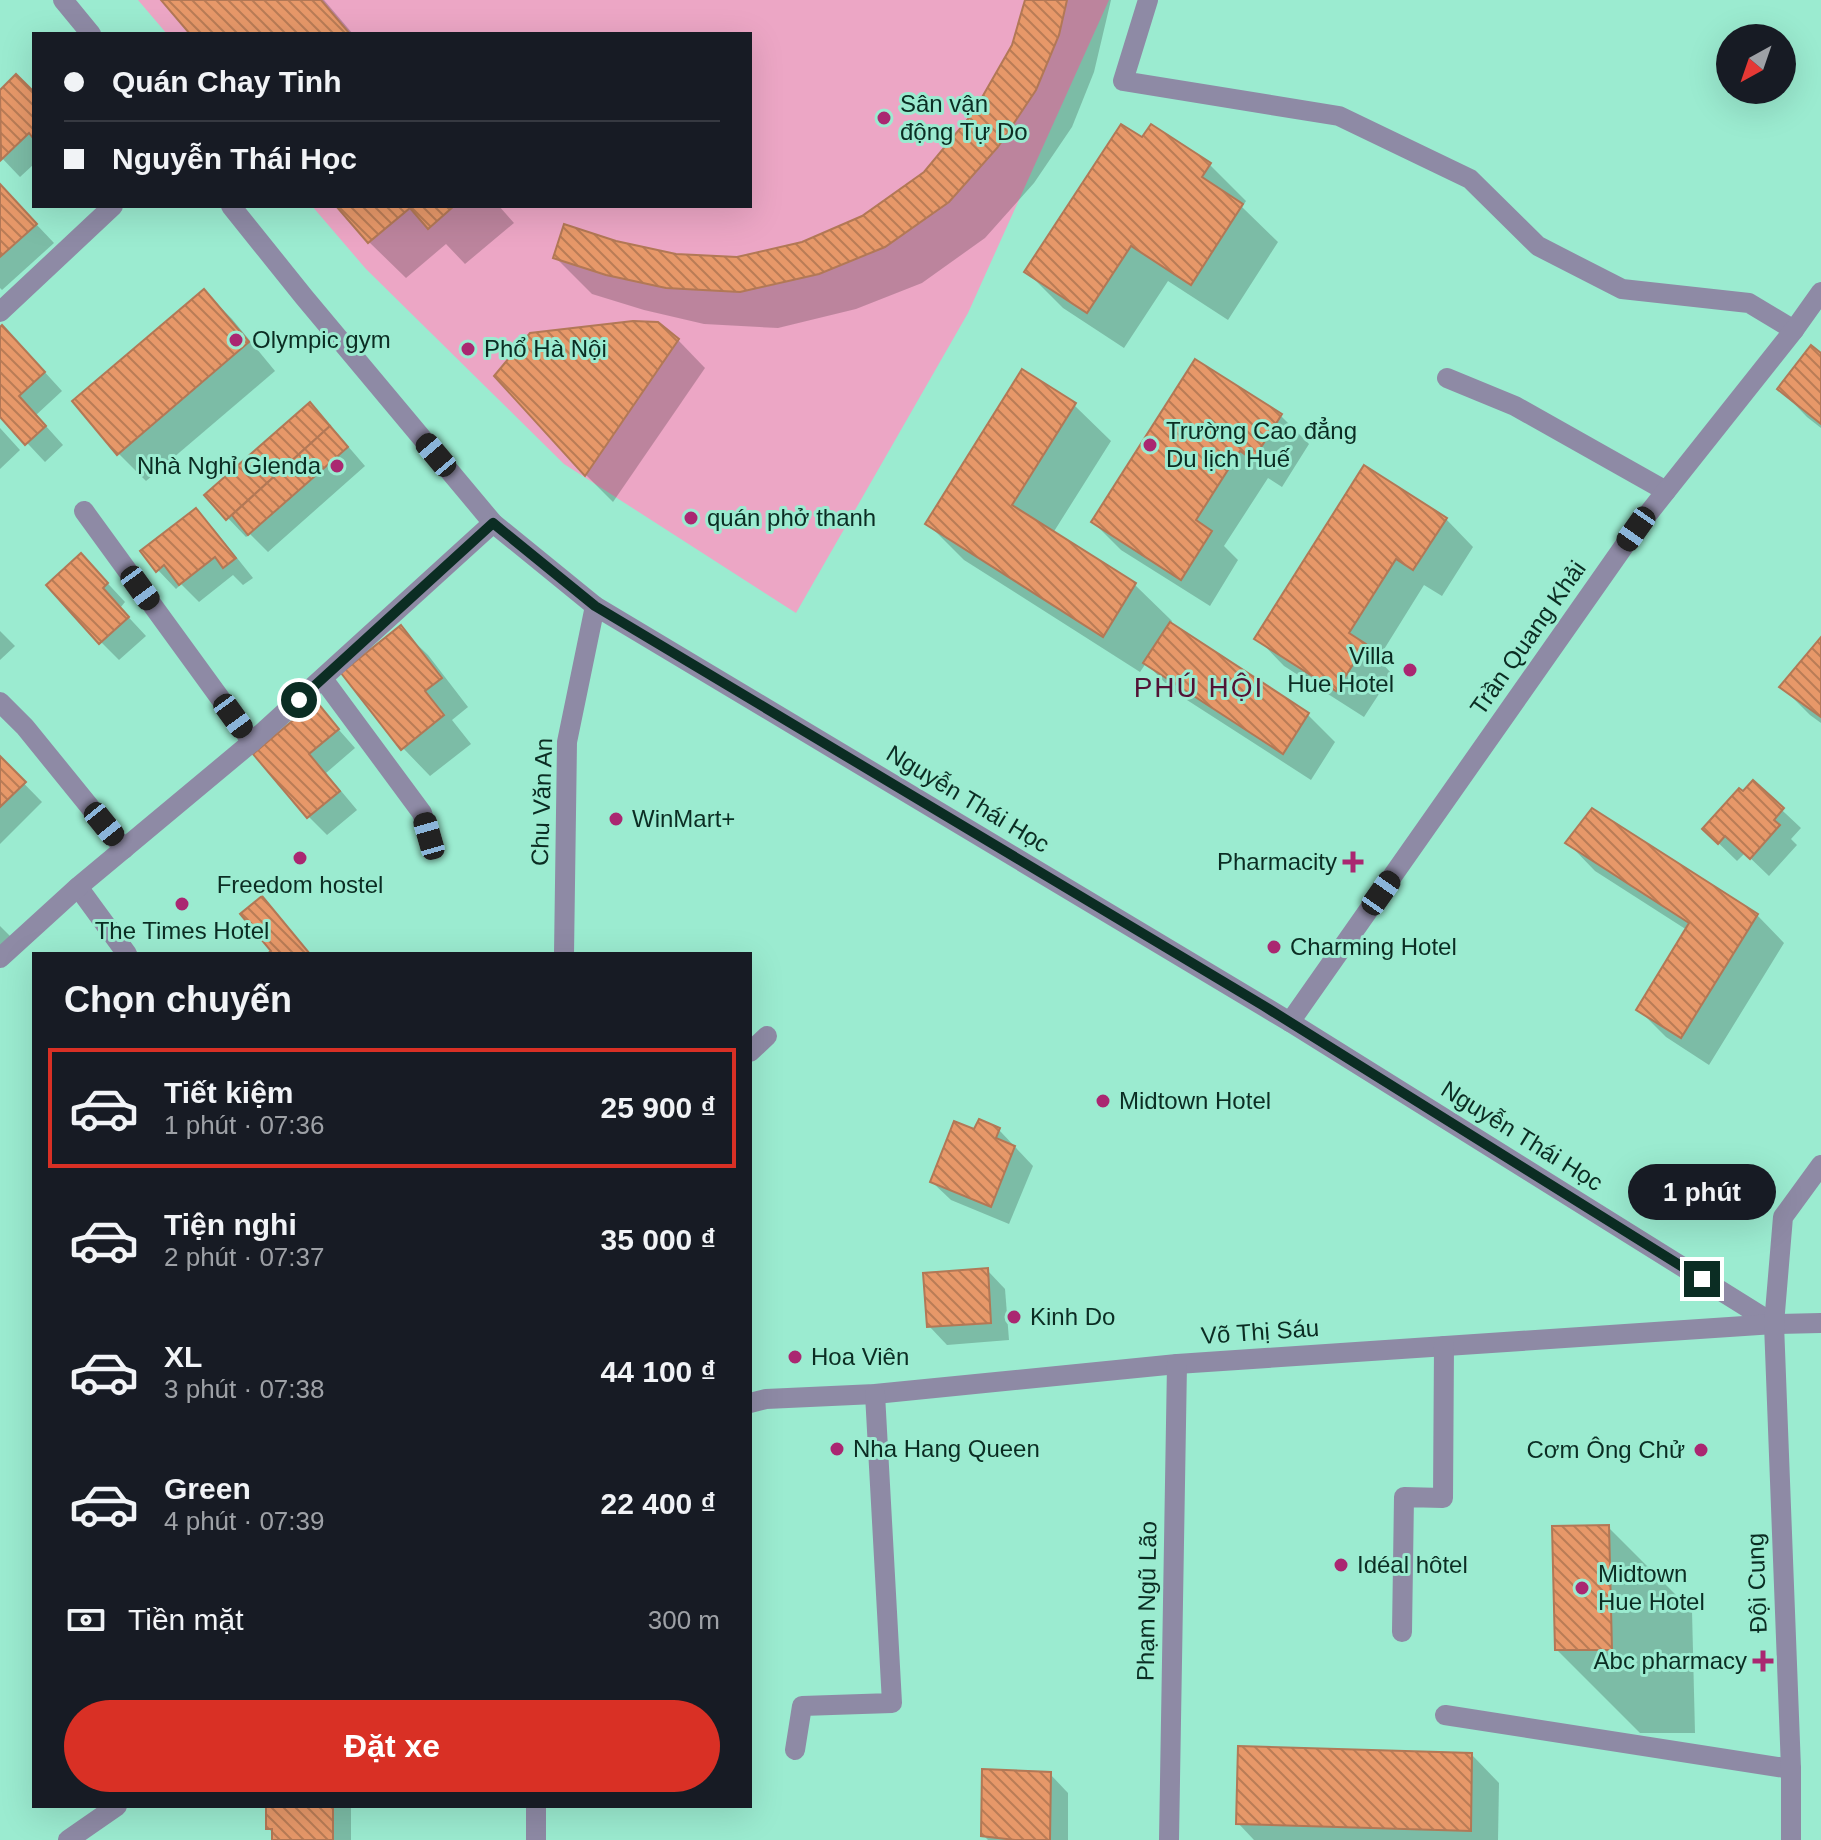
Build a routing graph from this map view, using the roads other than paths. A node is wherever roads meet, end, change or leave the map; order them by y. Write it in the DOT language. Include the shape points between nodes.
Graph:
graph roads {
  1 [pos="63,0"];
  2 [pos="1148,0"];
  3 [pos="89,32"];
  4 [pos="111,208"];
  5 [pos="233,208"];
  6 [pos="1821,292"];
  7 [pos="0,312"];
  8 [pos="1794,330"];
  9 [pos="1447,378"];
  10 [pos="1666,491"];
  11 [pos="84,511"];
  12 [pos="493,523"];
  13 [pos="595,606"];
  14 [pos="323,679"];
  15 [pos="0,702"];
  16 [pos="252,742"];
  17 [pos="429,836"];
  18 [pos="124,849"];
  19 [pos="78,887"];
  20 [pos="126,952"];
  21 [pos="564,952"];
  22 [pos="0,958"];
  23 [pos="1290,1022"];
  24 [pos="767,1036"];
  25 [pos="752,1050"];
  26 [pos="1821,1165"];
  27 [pos="1821,1323"];
  28 [pos="1774,1324"];
  29 [pos="1444,1346"];
  30 [pos="1177,1364"];
  31 [pos="875,1394"];
  32 [pos="752,1402"];
  33 [pos="1402,1632"];
  34 [pos="1445,1715"];
  35 [pos="795,1750"];
  36 [pos="1791,1769"];
  37 [pos="114,1808"];
  38 [pos="536,1808"];
  39 [pos="77,1837"];
  40 [pos="536,1840"];
  41 [pos="1169,1840"];
  42 [pos="1791,1840"];
  1 -- 3 [label="street"];
  2 -- 8 [label="street" via="1123,81 1339,116 1470,179 1538,246 1622,289 1749,303"];
  4 -- 7 [label="street"];
  5 -- 12 [label="street, Nguyễn Thái Học"];
  6 -- 8 [label="street, Trần Quang Khải"];
  8 -- 10 [label="street, Trần Quang Khải"];
  9 -- 10 [label="street" via="1515,406"];
  10 -- 23 [label="street, Trần Quang Khải"];
  11 -- 16 [label="street"];
  12 -- 13 [label="street, Nguyễn Thái Học"];
  12 -- 14 [label="street"];
  13 -- 21 [label="street, Chu Văn An" via="567,742"];
  13 -- 23 [label="street, Nguyễn Thái Học"];
  14 -- 16 [label="street"];
  14 -- 17 [label="street" via="422,813"];
  15 -- 18 [label="street"];
  16 -- 18 [label="street"];
  18 -- 19 [label="street"];
  19 -- 20 [label="street"];
  19 -- 22 [label="street"];
  23 -- 28 [label="street, Nguyễn Thái Học"];
  24 -- 25 [label="street"];
  26 -- 28 [label="street, Đội Cung" via="1783,1217"];
  27 -- 28 [label="street, Võ Thị Sáu"];
  28 -- 29 [label="street, Võ Thị Sáu"];
  28 -- 36 [label="street, Đội Cung"];
  29 -- 30 [label="street, Võ Thị Sáu"];
  29 -- 33 [label="street" via="1443,1498 1404,1497"];
  30 -- 31 [label="street, Võ Thị Sáu"];
  30 -- 41 [label="street, Phạm Ngũ Lão"];
  31 -- 32 [label="street, Võ Thị Sáu"];
  31 -- 35 [label="street" via="892,1703 802,1706"];
  34 -- 36 [label="street"];
  36 -- 42 [label="street, Đội Cung"];
  37 -- 39 [label="street"];
  38 -- 40 [label="street"];
}
